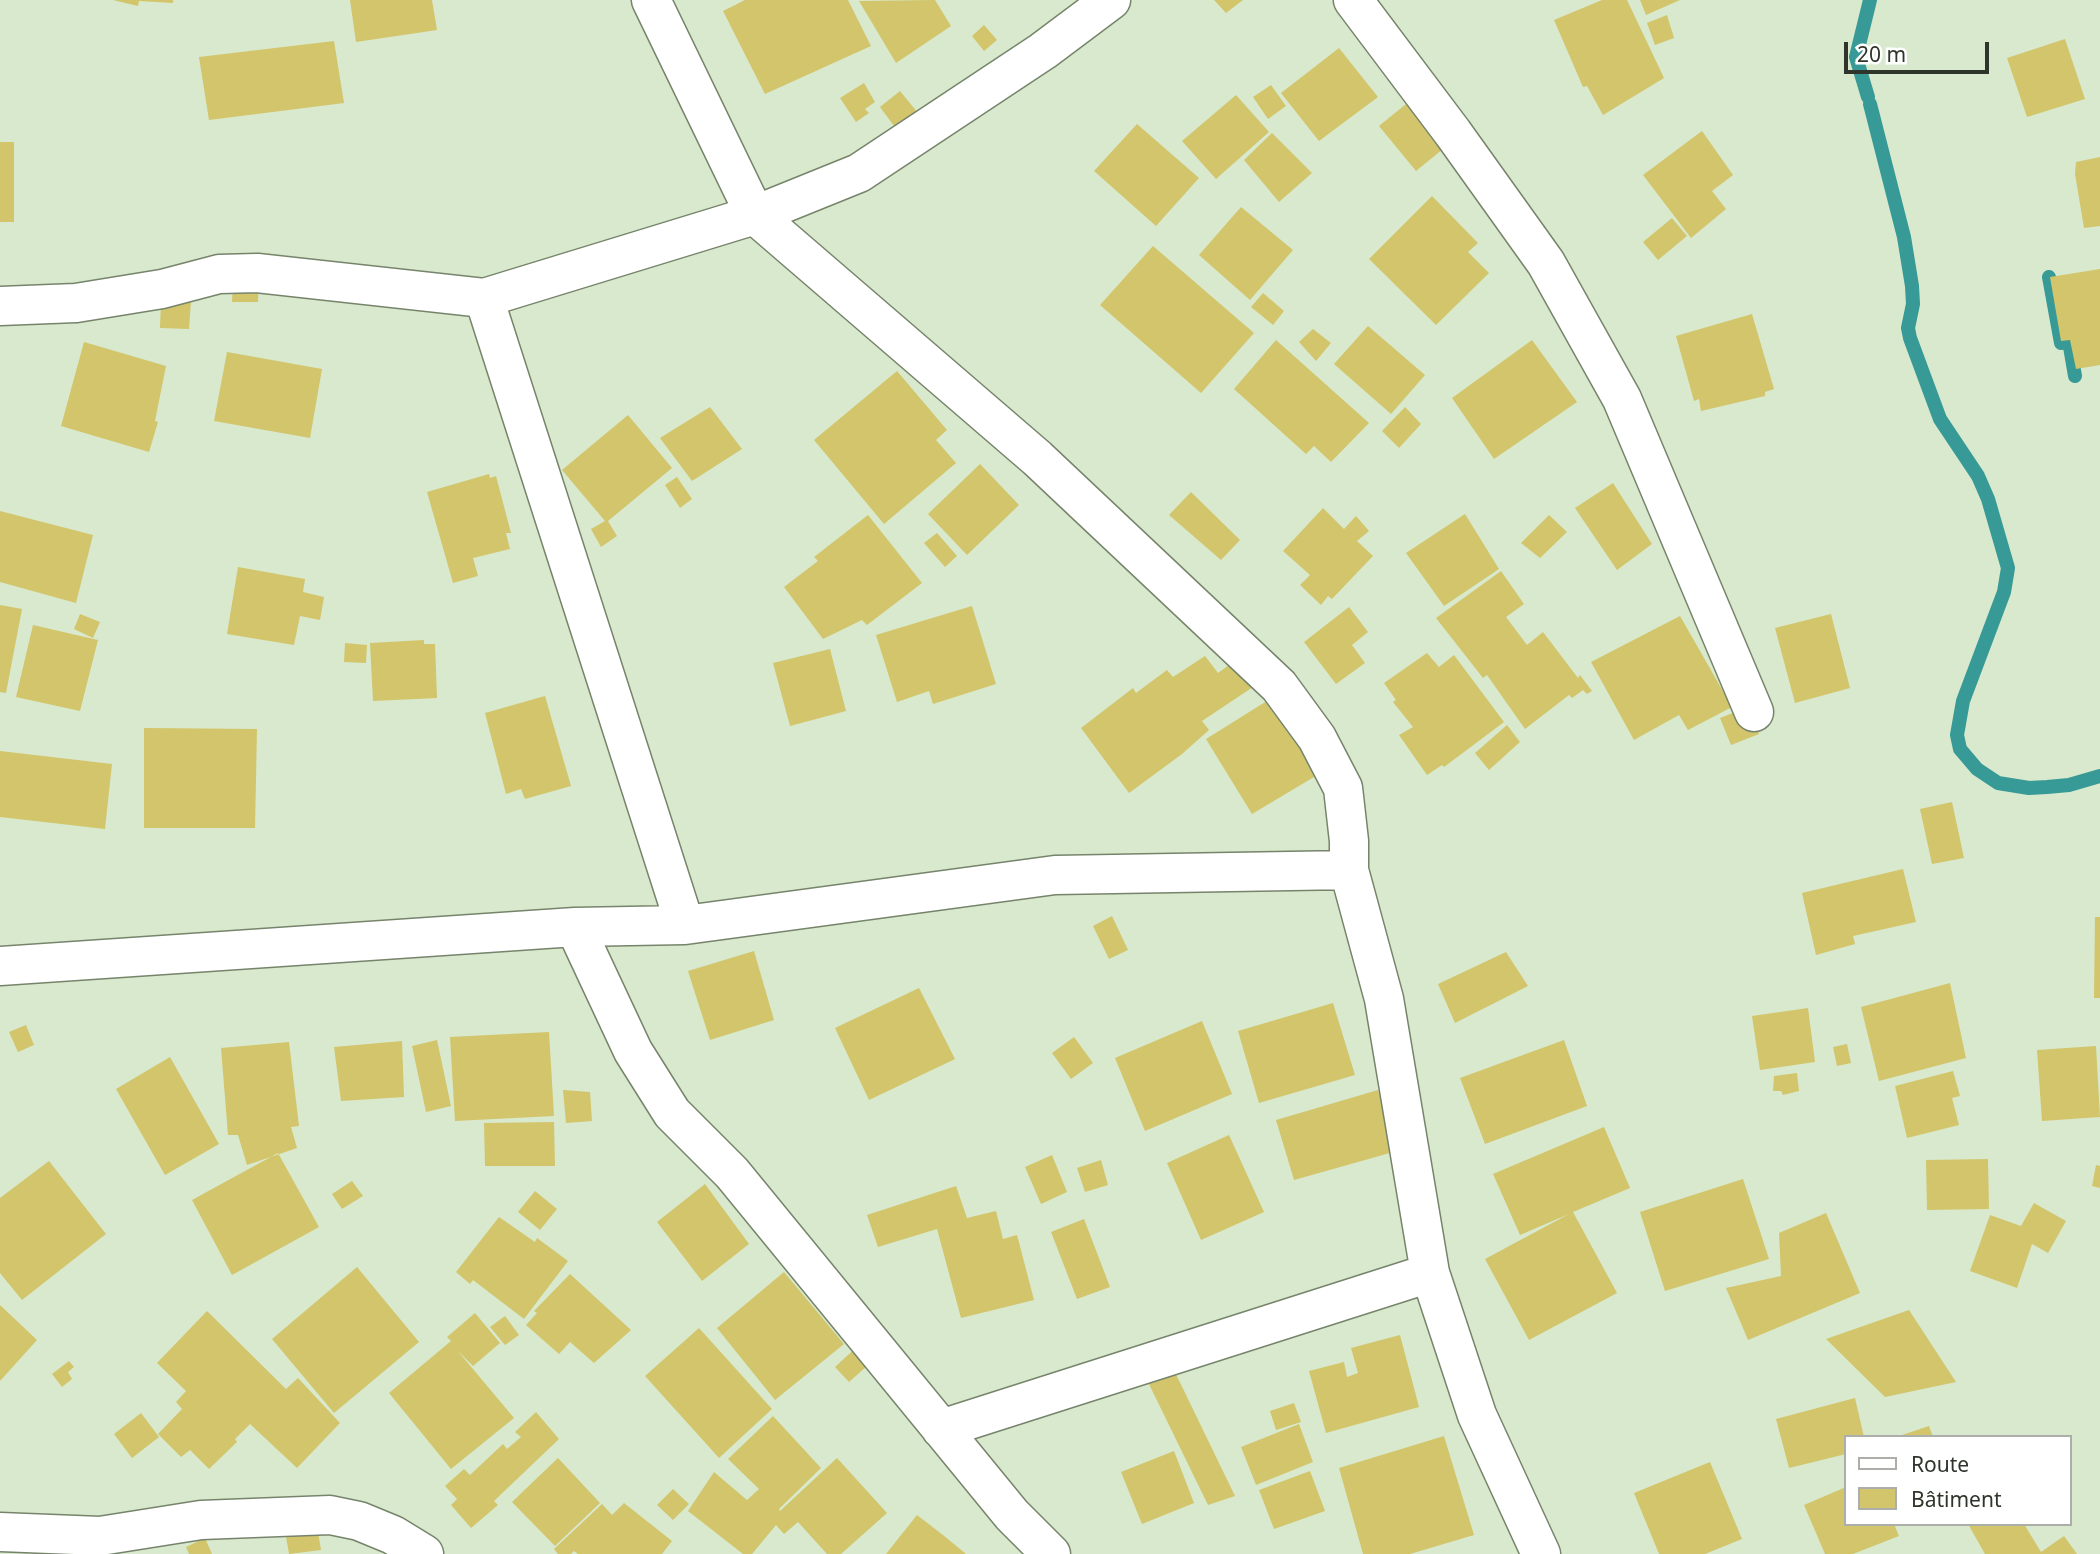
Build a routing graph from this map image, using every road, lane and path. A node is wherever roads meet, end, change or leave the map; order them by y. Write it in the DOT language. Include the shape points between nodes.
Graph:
graph roads {
  1 [pos="651,0"];
  2 [pos="1111,0"];
  3 [pos="1353,0"];
  4 [pos="755,215"];
  5 [pos="484,298"];
  6 [pos="0,306"];
  7 [pos="1754,712"];
  8 [pos="1349,870"];
  9 [pos="685,925"];
  10 [pos="575,927"];
  11 [pos="0,966"];
  12 [pos="1430,1273"];
  13 [pos="941,1429"];
  14 [pos="0,1532"];
  15 [pos="105,1545"];
  16 [pos="424,1554"];
  17 [pos="1051,1554"];
  18 [pos="1541,1554"];
  1 -- 4 [label="street"];
  2 -- 4 [label="street" via="1043,51 859,173"];
  3 -- 7 [label="street" via="1546,263 1622,399"];
  4 -- 5 [label="street"];
  4 -- 8 [label="street" via="1037,458 1279,686 1317,738 1343,788"];
  5 -- 6 [label="street" via="257,273 219,274 76,303"];
  5 -- 9 [label="street"];
  8 -- 9 [label="street" via="1055,875"];
  8 -- 12 [label="street" via="1384,999"];
  9 -- 10 [label="street"];
  10 -- 11 [label="street"];
  10 -- 13 [label="street" via="633,1051 672,1113 732,1174"];
  12 -- 13 [label="street"];
  12 -- 18 [label="street" via="1477,1415"];
  13 -- 17 [label="street" via="1012,1515"];
  14 -- 15 [label="street"];
  15 -- 16 [label="street" via="201,1520 330,1515 393,1535"];
}
